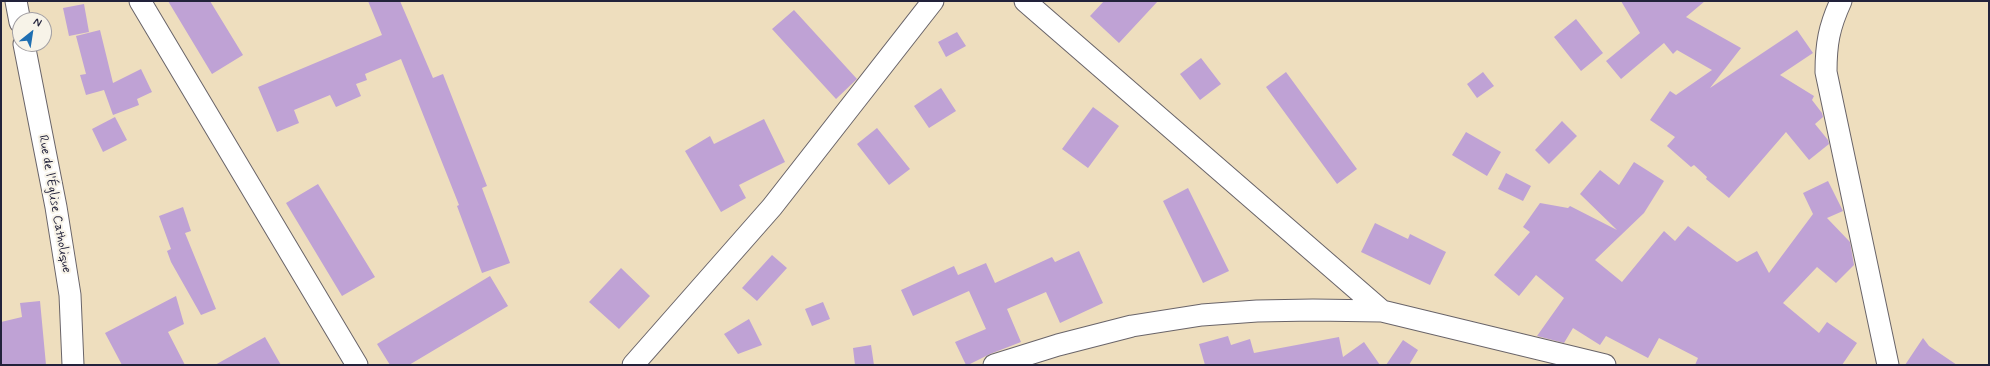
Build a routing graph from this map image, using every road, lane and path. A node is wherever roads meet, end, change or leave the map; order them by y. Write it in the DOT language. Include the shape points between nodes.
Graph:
graph roads {
  1 [pos="16,1"];
  2 [pos="140,1"];
  3 [pos="933,1"];
  4 [pos="1025,1"];
  5 [pos="1841,1"];
  6 [pos="18,12"];
  7 [pos="26,52"];
  8 [pos="1382,312"];
  9 [pos="74,365"];
  10 [pos="357,365"];
  11 [pos="633,365"];
  12 [pos="994,365"];
  13 [pos="1605,365"];
  14 [pos="1888,365"];
  1 -- 6 [label="street"];
  2 -- 10 [label="street"];
  3 -- 11 [label="street" via="772,207"];
  4 -- 8 [label="street"];
  5 -- 14 [label="street" via="1832,20 1826,44 1826,72"];
  7 -- 9 [label="street, Rue de l'Église Catholique" via="56,207 70,295"];
  8 -- 12 [label="street" via="1257,311 1202,315 1132,326"];
  8 -- 13 [label="street"];
}
